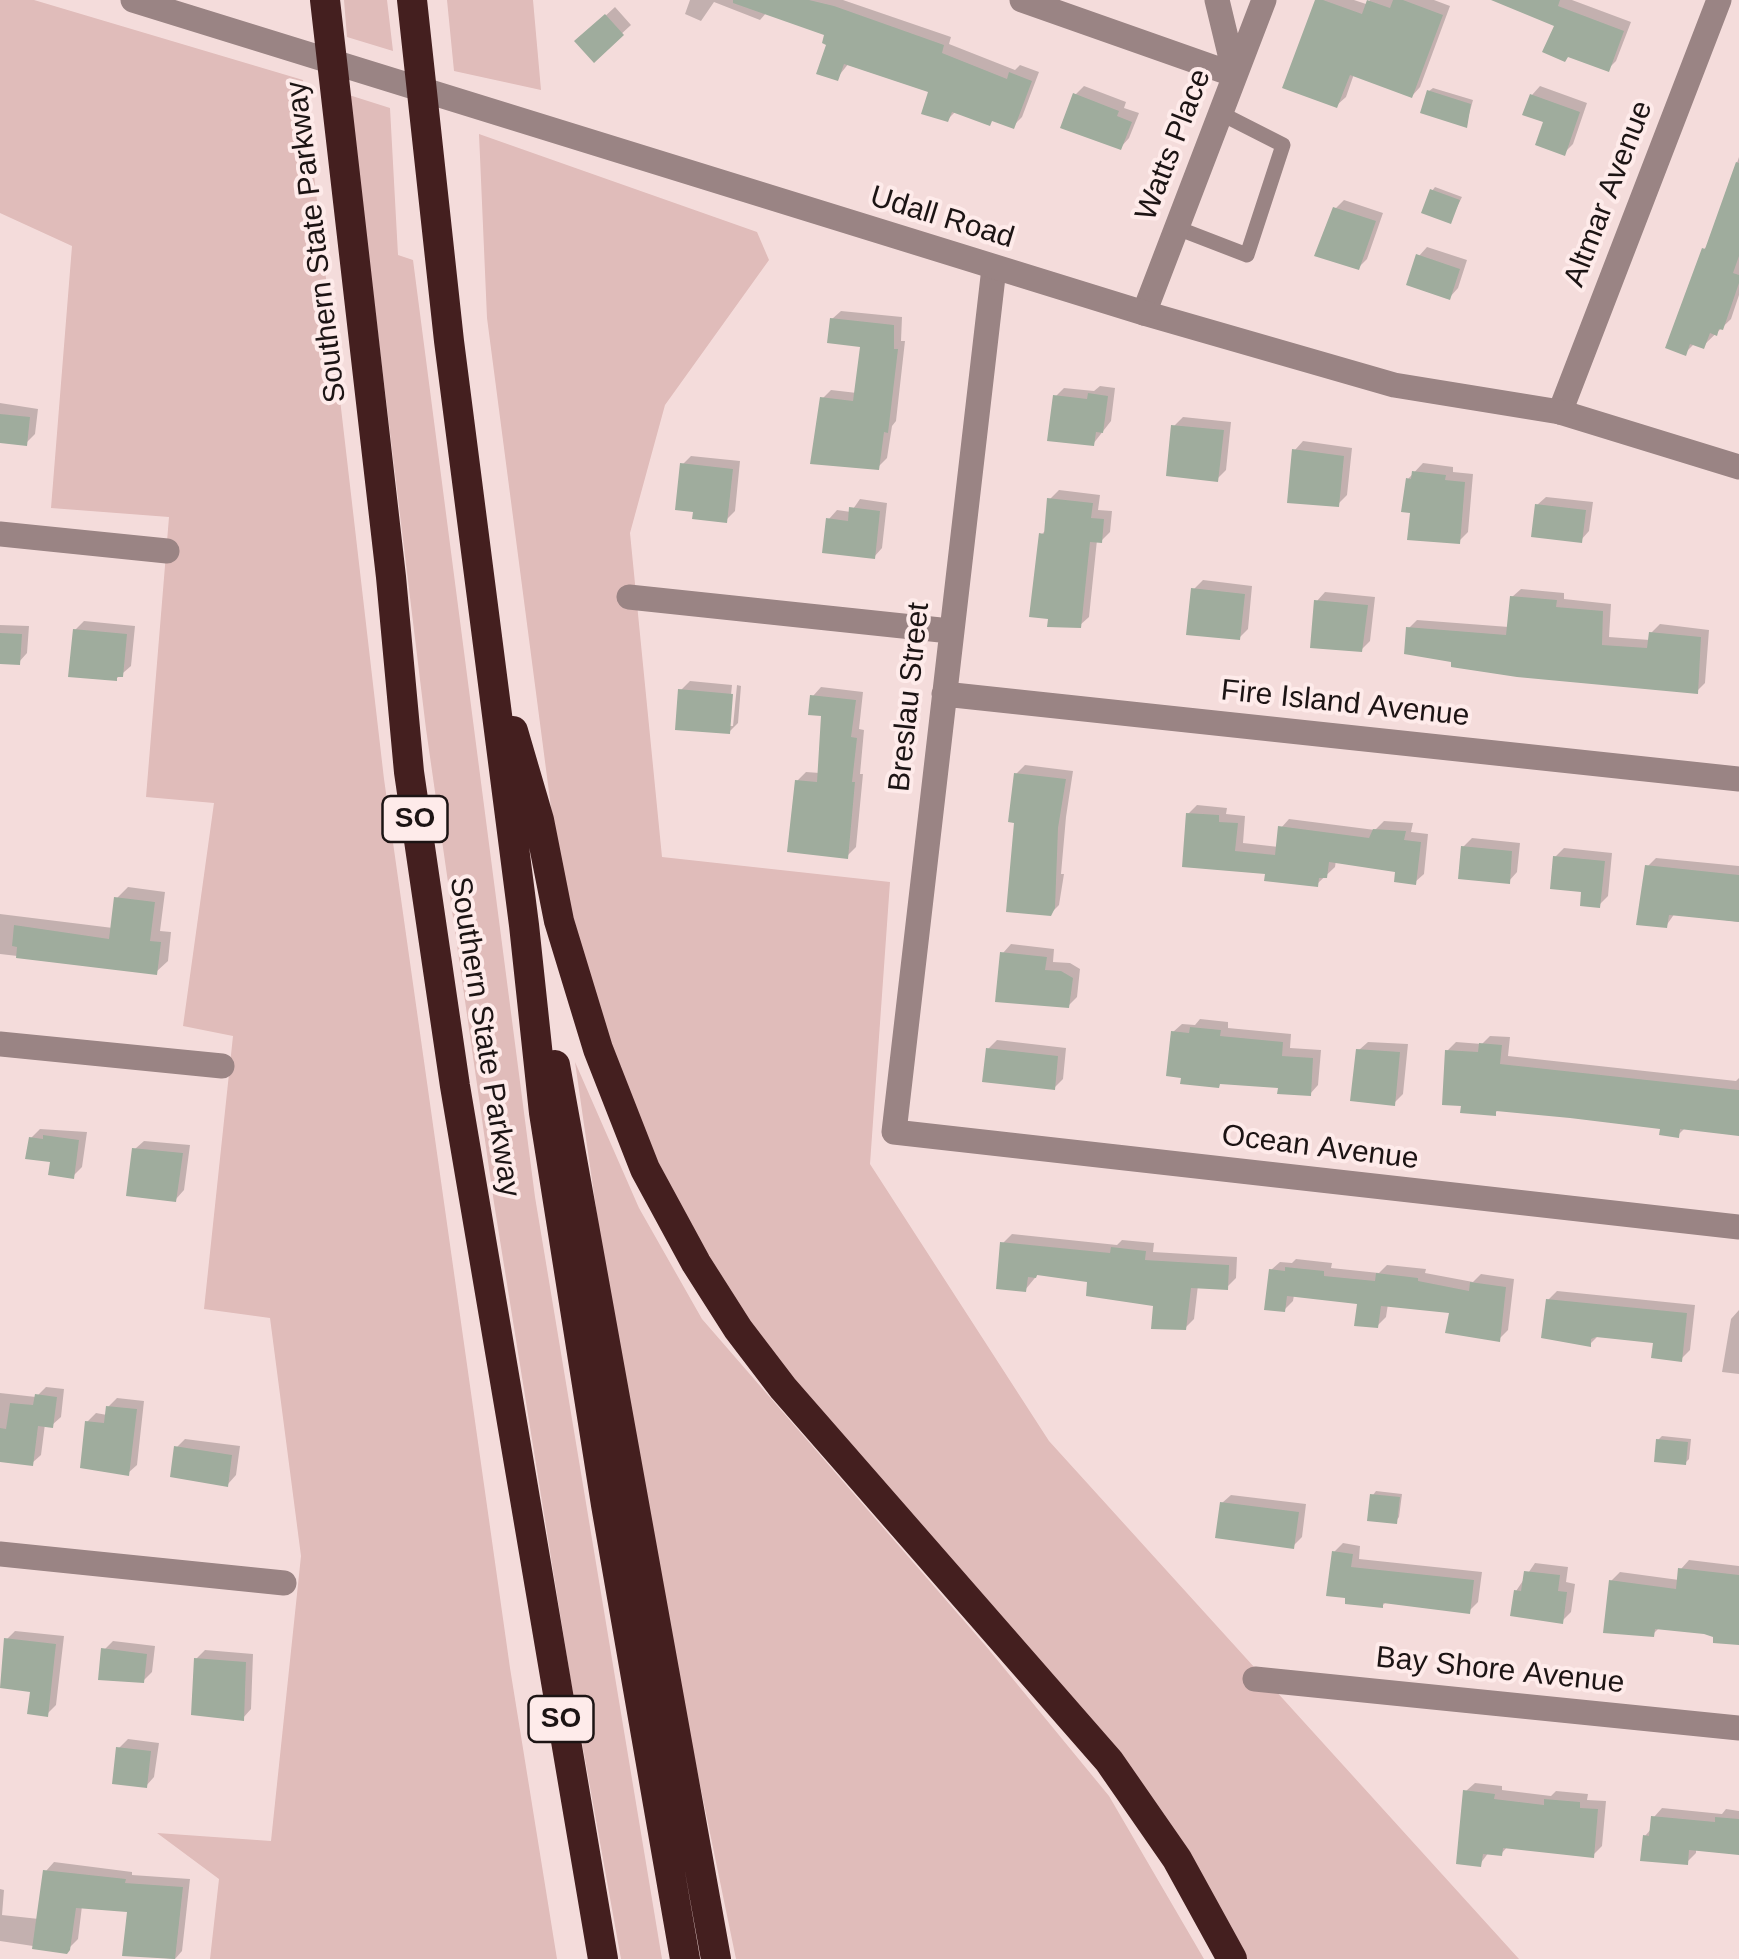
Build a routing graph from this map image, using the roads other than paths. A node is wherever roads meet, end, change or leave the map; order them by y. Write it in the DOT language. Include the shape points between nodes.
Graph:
graph roads {
  1 [pos="133,0"];
  2 [pos="324,0"];
  3 [pos="412,0"];
  4 [pos="1022,0"];
  5 [pos="1217,0"];
  6 [pos="1264,0"];
  7 [pos="1719,0"];
  8 [pos="1235,75"];
  9 [pos="1220,113"];
  10 [pos="1177,228"];
  11 [pos="994,268"];
  12 [pos="1144,313"];
  13 [pos="1560,412"];
  14 [pos="1739,467"];
  15 [pos="0,534"];
  16 [pos="166,551"];
  17 [pos="629,597"];
  18 [pos="950,631"];
  19 [pos="484,632"];
  20 [pos="944,694"];
  21 [pos="1739,779"];
  22 [pos="524,925"];
  23 [pos="0,1044"];
  24 [pos="222,1066"];
  25 [pos="894,1132"];
  26 [pos="1739,1228"];
  27 [pos="0,1554"];
  28 [pos="284,1582"];
  29 [pos="1255,1679"];
  30 [pos="1739,1728"];
  31 [pos="603,1959"];
  32 [pos="685,1959"];
  33 [pos="716,1959"];
  34 [pos="1232,1959"];
  1 -- 11 [label="street, Udall Road"];
  2 -- 31 [label="highway, Southern State Parkway / SO" via="392,577 408,772"];
  3 -- 19 [label="highway, Southern State Parkway / SO"];
  4 -- 8 [label="street"];
  5 -- 8 [label="street"];
  6 -- 8 [label="street, Watts Place"];
  7 -- 13 [label="street, Altmar Avenue"];
  8 -- 9 [label="street, Watts Place"];
  9 -- 10 [label="street, Watts Place"];
  9 -- 10 [label="lane" via="1283,145 1248,255"];
  10 -- 12 [label="street, Watts Place"];
  11 -- 12 [label="street, Udall Road"];
  11 -- 18 [label="street, Breslau Street"];
  12 -- 13 [label="street, Udall Road" via="1394,385"];
  13 -- 14 [label="street, Udall Road"];
  15 -- 16 [label="street"];
  17 -- 18 [label="street"];
  18 -- 20 [label="street, Breslau Street"];
  19 -- 22 [label="highway, Southern State Parkway / SO"];
  19 -- 34 [label="highway" via="585,1010 629,1132 679,1234 784,1388 1109,1762 1168,1845"];
  20 -- 21 [label="street, Fire Island Avenue"];
  20 -- 25 [label="street, Breslau Street"];
  22 -- 32 [label="highway, Southern State Parkway / SO" via="560,1223"];
  22 -- 33 [label="highway, Southern State Parkway / SO" via="565,1111"];
  23 -- 24 [label="street"];
  25 -- 26 [label="street, Ocean Avenue"];
  27 -- 28 [label="street"];
  29 -- 30 [label="street, Bay Shore Avenue"];
}
